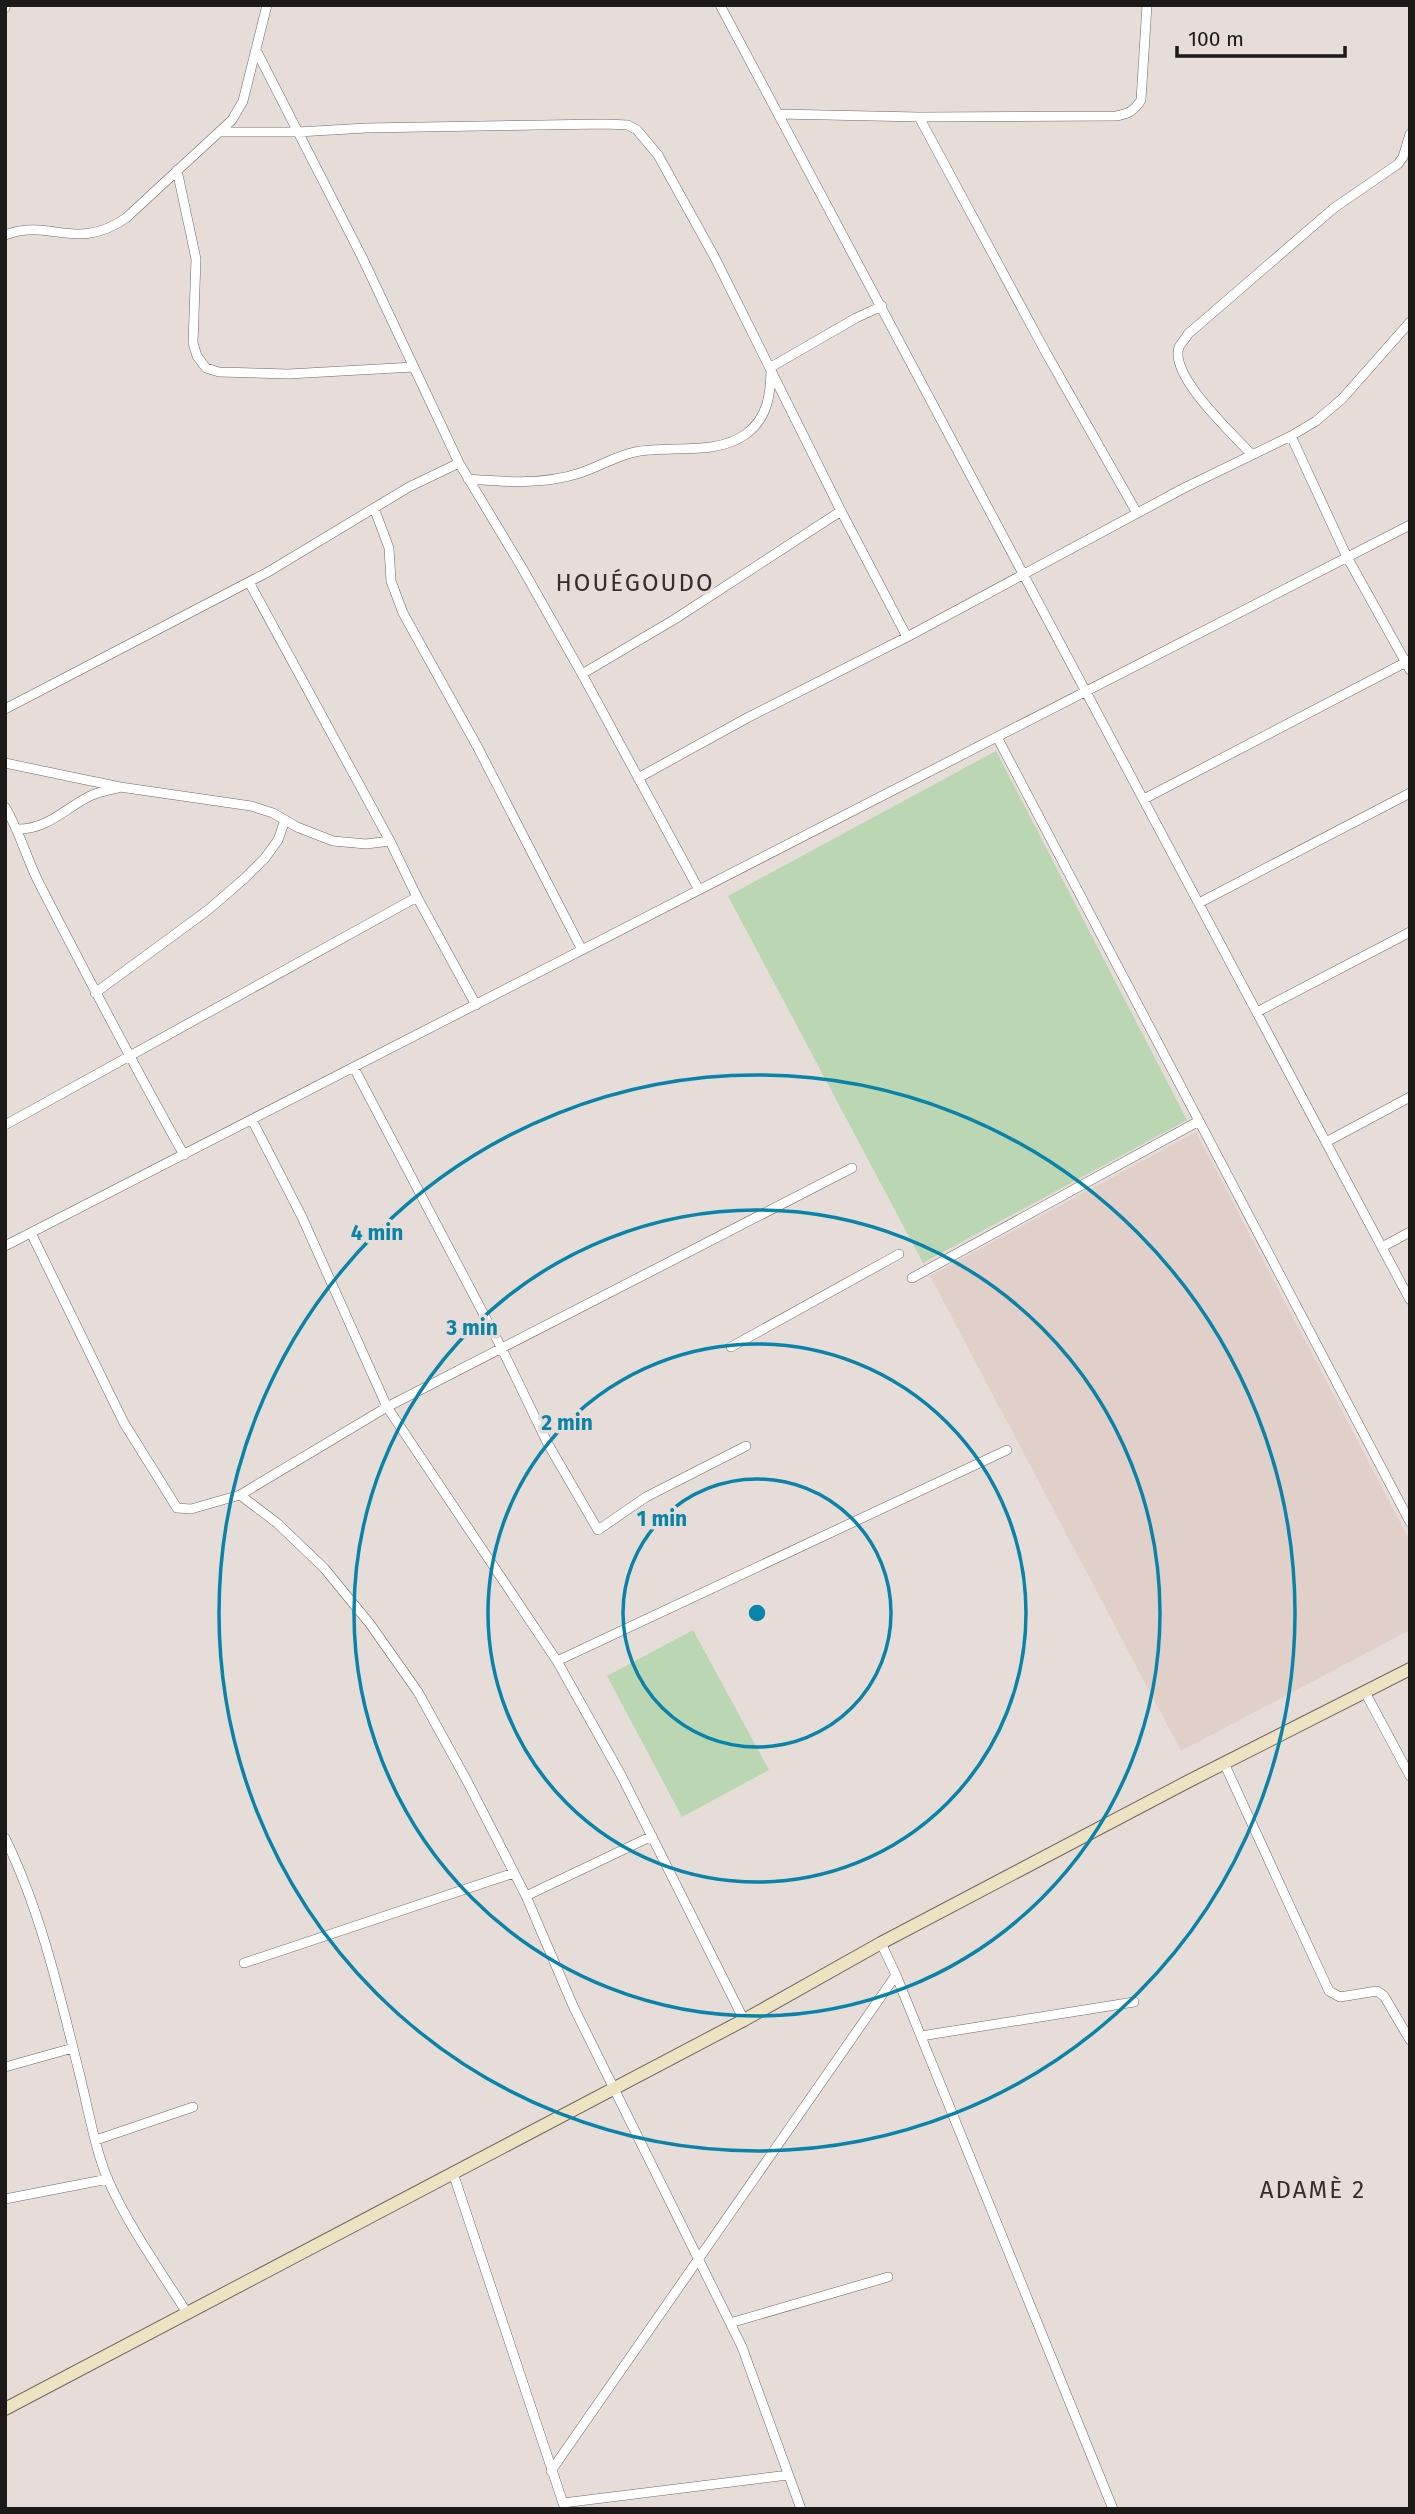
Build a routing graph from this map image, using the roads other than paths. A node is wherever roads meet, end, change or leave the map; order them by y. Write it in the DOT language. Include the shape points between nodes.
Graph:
graph roads {
  1 [pos="267,5"];
  2 [pos="720,5"];
  3 [pos="1147,5"];
  4 [pos="256,50"];
  5 [pos="779,114"];
  6 [pos="919,117"];
  7 [pos="221,132"];
  8 [pos="298,132"];
  9 [pos="1410,134"];
  10 [pos="177,170"];
  11 [pos="5,235"];
  12 [pos="882,306"];
  13 [pos="1410,322"];
  14 [pos="414,367"];
  15 [pos="771,367"];
  16 [pos="1291,436"];
  17 [pos="1252,455"];
  18 [pos="459,463"];
  19 [pos="468,479"];
  20 [pos="374,508"];
  21 [pos="841,511"];
  22 [pos="1137,513"];
  23 [pos="1410,525"];
  24 [pos="1347,557"];
  25 [pos="1024,573"];
  26 [pos="249,582"];
  27 [pos="907,636"];
  28 [pos="1408,664"];
  29 [pos="582,674"];
  30 [pos="1087,691"];
  31 [pos="5,709"];
  32 [pos="998,737"];
  33 [pos="5,763"];
  34 [pos="638,778"];
  35 [pos="120,787"];
  36 [pos="1410,793"];
  37 [pos="1144,799"];
  38 [pos="5,807"];
  39 [pos="285,820"];
  40 [pos="18,829"];
  41 [pos="390,841"];
  42 [pos="699,890"];
  43 [pos="417,898"];
  44 [pos="1199,903"];
  45 [pos="1410,932"];
  46 [pos="582,950"];
  47 [pos="96,993"];
  48 [pos="476,1005"];
  49 [pos="1257,1012"];
  50 [pos="128,1057"];
  51 [pos="354,1068"];
  52 [pos="1410,1097"];
  53 [pos="252,1120"];
  54 [pos="1199,1121"];
  55 [pos="5,1125"];
  56 [pos="1326,1142"];
  57 [pos="184,1155"];
  58 [pos="852,1168"];
  59 [pos="1410,1232"];
  60 [pos="31,1233"];
  61 [pos="5,1246"];
  62 [pos="1382,1247"];
  63 [pos="899,1254"];
  64 [pos="912,1278"];
  65 [pos="1410,1300"];
  66 [pos="731,1347"];
  67 [pos="502,1349"];
  68 [pos="387,1407"];
  69 [pos="746,1446"];
  70 [pos="1007,1450"];
  71 [pos="240,1495"];
  72 [pos="1410,1522"];
  73 [pos="557,1661"];
  74 [pos="1410,1669"];
  75 [pos="1365,1692"];
  76 [pos="1224,1763"];
  77 [pos="1410,1776"];
  78 [pos="652,1836"];
  79 [pos="5,1838"];
  80 [pos="514,1873"];
  81 [pos="526,1896"];
  82 [pos="881,1943"];
  83 [pos="244,1963"];
  84 [pos="896,1975"];
  85 [pos="1134,2002"];
  86 [pos="744,2020"];
  87 [pos="921,2036"];
  88 [pos="1410,2040"];
  89 [pos="73,2048"];
  90 [pos="5,2067"];
  91 [pos="614,2088"];
  92 [pos="193,2107"];
  93 [pos="96,2140"];
  94 [pos="453,2173"];
  95 [pos="108,2179"];
  96 [pos="5,2199"];
  97 [pos="698,2258"];
  98 [pos="888,2277"];
  99 [pos="187,2313"];
  100 [pos="730,2323"];
  101 [pos="5,2410"];
  102 [pos="551,2471"];
  103 [pos="788,2475"];
  104 [pos="564,2506"];
  105 [pos="801,2509"];
  106 [pos="1114,2509"];
  1 -- 4 [label="street"];
  2 -- 5 [label="street"];
  3 -- 6 [label="street" via="1141,100 1127,114"];
  4 -- 7 [label="street" via="243,101"];
  4 -- 8 [label="street"];
  5 -- 6 [label="street"];
  5 -- 12 [label="street"];
  6 -- 22 [label="street"];
  7 -- 8 [label="street"];
  7 -- 10 [label="street"];
  8 -- 14 [label="street"];
  8 -- 15 [label="street" via="628,125 659,155"];
  9 -- 17 [label="street" via="1398,164 1335,208 1188,334 1179,348 1178,362 1188,382"];
  10 -- 11 [label="street" via="110,228 85,235 35,229"];
  10 -- 14 [label="street" via="196,259 192,343 206,368 288,374"];
  12 -- 15 [label="street"];
  12 -- 25 [label="street"];
  13 -- 16 [label="street" via="1342,399"];
  14 -- 18 [label="street"];
  15 -- 19 [label="street" via="762,417 735,440 634,452 556,479"];
  15 -- 21 [label="street"];
  16 -- 17 [label="street"];
  16 -- 24 [label="street"];
  17 -- 22 [label="street"];
  18 -- 19 [label="street"];
  18 -- 20 [label="street"];
  19 -- 29 [label="street"];
  20 -- 26 [label="street"];
  20 -- 46 [label="street" via="389,548 391,581 403,613"];
  21 -- 27 [label="street"];
  21 -- 29 [label="street"];
  22 -- 25 [label="street"];
  23 -- 24 [label="street"];
  24 -- 28 [label="street"];
  24 -- 30 [label="street"];
  25 -- 27 [label="street"];
  25 -- 30 [label="street"];
  26 -- 31 [label="street"];
  26 -- 41 [label="street"];
  27 -- 34 [label="street"];
  28 -- 37 [label="street"];
  29 -- 34 [label="street"];
  30 -- 32 [label="street"];
  30 -- 37 [label="street"];
  32 -- 42 [label="street"];
  32 -- 54 [label="street"];
  33 -- 35 [label="street"];
  34 -- 42 [label="street"];
  35 -- 39 [label="street" via="251,806"];
  35 -- 40 [label="street" via="92,795 46,824"];
  36 -- 44 [label="street"];
  37 -- 44 [label="street"];
  38 -- 40 [label="street"];
  39 -- 41 [label="street" via="333,841"];
  39 -- 47 [label="street" via="278,840 245,878"];
  40 -- 47 [label="street" via="38,882"];
  41 -- 43 [label="street"];
  42 -- 46 [label="street"];
  43 -- 48 [label="street"];
  43 -- 50 [label="street"];
  44 -- 49 [label="street"];
  45 -- 49 [label="street"];
  46 -- 48 [label="street"];
  47 -- 50 [label="street"];
  48 -- 51 [label="street"];
  49 -- 56 [label="street"];
  50 -- 55 [label="street"];
  50 -- 57 [label="street"];
  51 -- 53 [label="street"];
  51 -- 67 [label="street"];
  52 -- 56 [label="street"];
  53 -- 57 [label="street"];
  53 -- 68 [label="street" via="302,1217"];
  54 -- 64 [label="street"];
  54 -- 72 [label="street"];
  56 -- 62 [label="street"];
  57 -- 60 [label="street"];
  58 -- 67 [label="street"];
  59 -- 62 [label="street"];
  60 -- 61 [label="street"];
  60 -- 71 [label="street" via="124,1423 174,1505 191,1509"];
  62 -- 65 [label="street"];
  63 -- 66 [label="street"];
  67 -- 68 [label="street"];
  67 -- 69 [label="street" via="548,1444 598,1530 646,1497"];
  68 -- 71 [label="street"];
  68 -- 73 [label="street"];
  70 -- 73 [label="street"];
  71 -- 80 [label="street" via="324,1568 370,1624 418,1692"];
  73 -- 78 [label="street"];
  74 -- 75 [label="street"];
  75 -- 76 [label="street"];
  75 -- 77 [label="street"];
  76 -- 82 [label="street"];
  76 -- 88 [label="street" via="1329,1991 1340,1997 1377,1992 1384,1996"];
  78 -- 81 [label="street"];
  78 -- 86 [label="street"];
  79 -- 89 [label="street" via="37,1913"];
  80 -- 81 [label="street"];
  80 -- 83 [label="street"];
  81 -- 91 [label="street"];
  82 -- 84 [label="street"];
  82 -- 86 [label="street"];
  84 -- 87 [label="street"];
  84 -- 97 [label="street"];
  85 -- 87 [label="street"];
  86 -- 91 [label="street"];
  87 -- 106 [label="street"];
  89 -- 90 [label="street"];
  89 -- 93 [label="street"];
  91 -- 94 [label="street"];
  91 -- 97 [label="street"];
  92 -- 93 [label="street"];
  93 -- 95 [label="street"];
  94 -- 99 [label="street"];
  94 -- 102 [label="street"];
  95 -- 96 [label="street"];
  95 -- 99 [label="street"];
  97 -- 100 [label="street"];
  97 -- 102 [label="street"];
  98 -- 100 [label="street"];
  99 -- 101 [label="street"];
  100 -- 103 [label="street"];
  102 -- 104 [label="street"];
  103 -- 104 [label="street"];
  103 -- 105 [label="street"];
}
